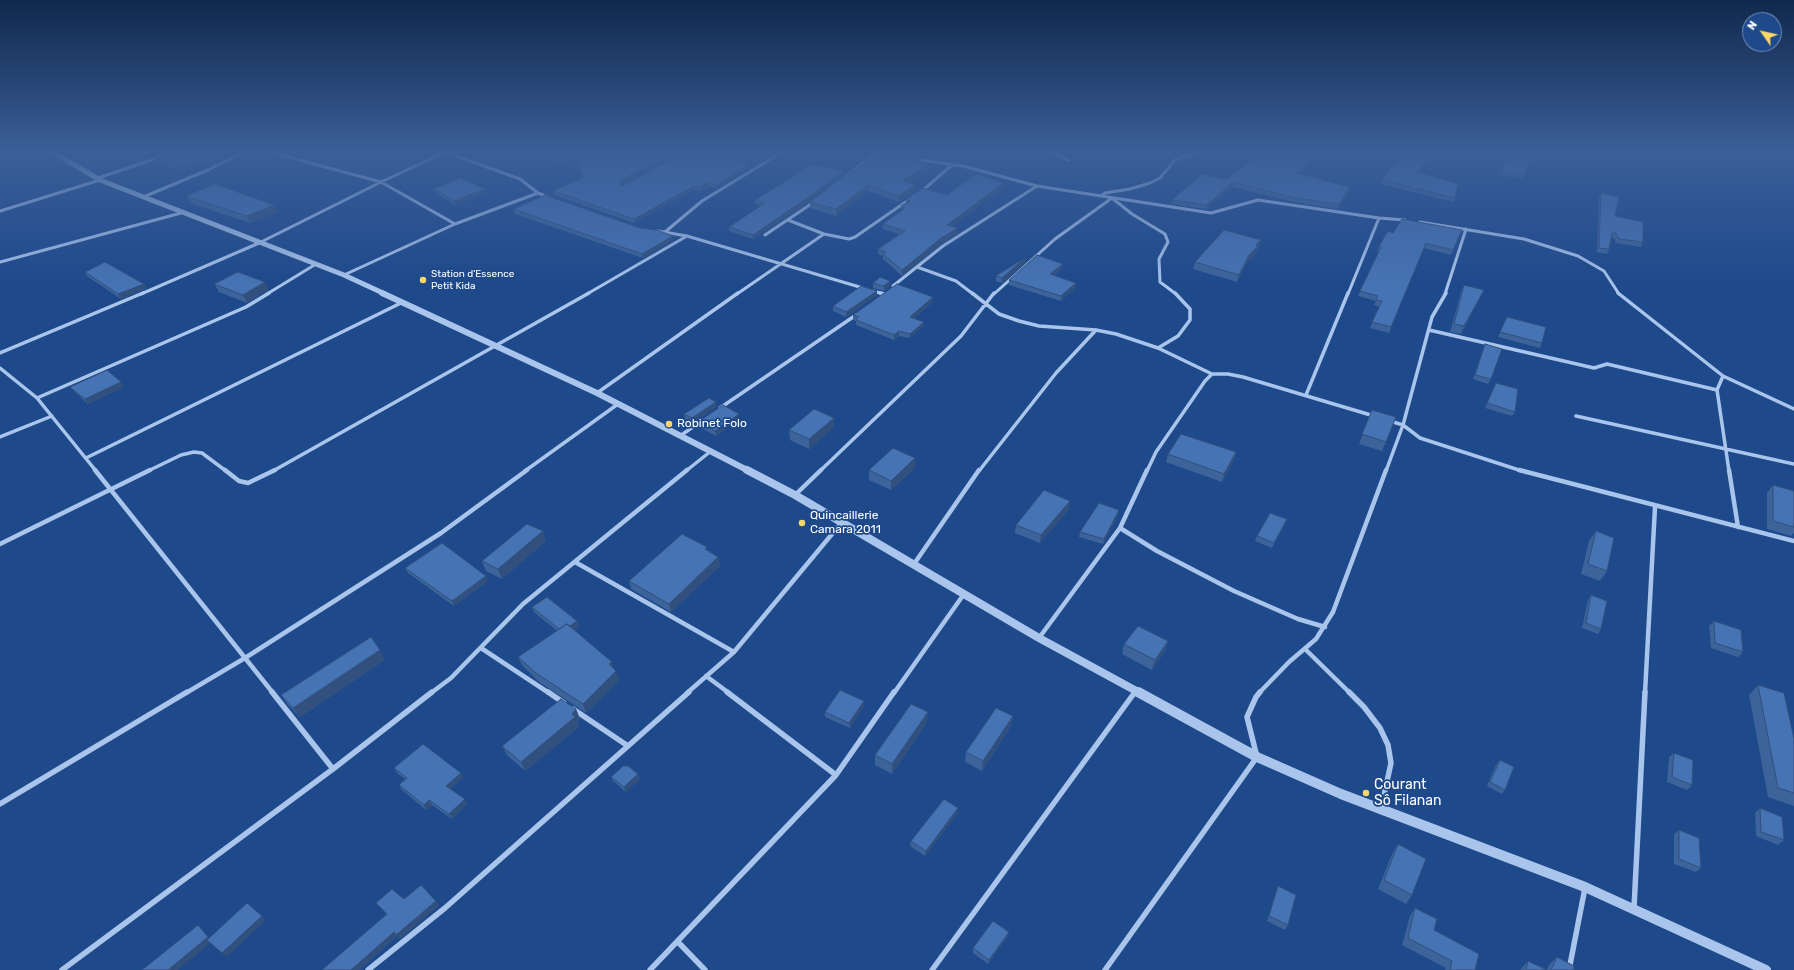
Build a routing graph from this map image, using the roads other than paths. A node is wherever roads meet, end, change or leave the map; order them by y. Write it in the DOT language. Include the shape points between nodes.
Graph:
graph roads {
  1 [pos="46,196"];
  2 [pos="352,196"];
  3 [pos="406,196"];
  4 [pos="529,196"];
  5 [pos="548,196"];
  6 [pos="710,196"];
  7 [pos="913,196"];
  8 [pos="1021,196"];
  9 [pos="1102,196"];
  10 [pos="143,197"];
  11 [pos="553,198"];
  12 [pos="1112,198"];
  13 [pos="818,199"];
  14 [pos="0,211"];
  15 [pos="181,213"];
  16 [pos="1379,218"];
  17 [pos="788,220"];
  18 [pos="456,224"];
  19 [pos="1466,230"];
  20 [pos="657,231"];
  21 [pos="665,232"];
  22 [pos="824,234"];
  23 [pos="765,235"];
  24 [pos="687,236"];
  25 [pos="259,243"];
  26 [pos="0,262"];
  27 [pos="316,264"];
  28 [pos="778,264"];
  29 [pos="917,267"];
  30 [pos="344,275"];
  31 [pos="884,294"];
  32 [pos="880,298"];
  33 [pos="403,302"];
  34 [pos="986,304"];
  35 [pos="862,311"];
  36 [pos="1096,330"];
  37 [pos="1429,330"];
  38 [pos="497,346"];
  39 [pos="1158,348"];
  40 [pos="0,353"];
  41 [pos="0,368"];
  42 [pos="1212,374"];
  43 [pos="1723,376"];
  44 [pos="1717,390"];
  45 [pos="597,393"];
  46 [pos="1306,395"];
  47 [pos="37,398"];
  48 [pos="618,404"];
  49 [pos="719,409"];
  50 [pos="1794,409"];
  51 [pos="52,416"];
  52 [pos="1576,416"];
  53 [pos="706,418"];
  54 [pos="1381,418"];
  55 [pos="1388,420"];
  56 [pos="1403,425"];
  57 [pos="0,436"];
  58 [pos="680,436"];
  59 [pos="1727,448"];
  60 [pos="710,451"];
  61 [pos="86,458"];
  62 [pos="1794,464"];
  63 [pos="111,490"];
  64 [pos="795,495"];
  65 [pos="1655,507"];
  66 [pos="842,522"];
  67 [pos="1738,527"];
  68 [pos="1120,528"];
  69 [pos="1794,541"];
  70 [pos="0,544"];
  71 [pos="575,562"];
  72 [pos="914,564"];
  73 [pos="964,594"];
  74 [pos="1325,627"];
  75 [pos="1039,638"];
  76 [pos="481,648"];
  77 [pos="1305,649"];
  78 [pos="734,652"];
  79 [pos="245,658"];
  80 [pos="706,676"];
  81 [pos="1136,691"];
  82 [pos="628,746"];
  83 [pos="1257,757"];
  84 [pos="333,769"];
  85 [pos="836,775"];
  86 [pos="0,804"];
  87 [pos="1381,809"];
  88 [pos="1585,888"];
  89 [pos="1633,910"];
  90 [pos="678,942"];
  91 [pos="62,970"];
  92 [pos="368,970"];
  93 [pos="650,970"];
  94 [pos="705,970"];
  95 [pos="932,970"];
  96 [pos="1106,970"];
  97 [pos="1569,970"];
  98 [pos="1766,970"];
  1 -- 14 [label="street"];
  2 -- 25 [label="street"];
  3 -- 18 [label="street"];
  4 -- 18 [label="street"];
  5 -- 11 [label="street"];
  6 -- 21 [label="street"];
  7 -- 22 [label="street" via="855,237 843,239"];
  8 -- 29 [label="street" via="943,246"];
  9 -- 12 [label="street"];
  10 -- 15 [label="street"];
  12 -- 16 [label="street" via="1211,213 1258,200"];
  12 -- 34 [label="street" via="1055,239"];
  12 -- 39 [label="street" via="1165,234 1168,242 1159,259 1160,282 1190,309 1190,320 1178,336"];
  13 -- 17 [label="street"];
  15 -- 25 [label="street"];
  15 -- 26 [label="street"];
  16 -- 19 [label="street"];
  16 -- 46 [label="street"];
  17 -- 22 [label="street"];
  17 -- 23 [label="street"];
  18 -- 30 [label="street"];
  19 -- 37 [label="street" via="1448,289 1432,317"];
  19 -- 43 [label="street" via="1524,238 1584,259 1604,271 1620,296"];
  20 -- 21 [label="street"];
  21 -- 24 [label="street"];
  22 -- 28 [label="street"];
  24 -- 28 [label="street"];
  24 -- 38 [label="street"];
  25 -- 27 [label="street"];
  25 -- 40 [label="street"];
  27 -- 30 [label="street"];
  27 -- 47 [label="street" via="246,307"];
  28 -- 31 [label="street"];
  28 -- 45 [label="street"];
  29 -- 31 [label="street"];
  29 -- 34 [label="street" via="956,281"];
  30 -- 33 [label="street"];
  31 -- 32 [label="street"];
  33 -- 38 [label="street"];
  33 -- 61 [label="street"];
  34 -- 36 [label="street" via="999,314 1019,322"];
  34 -- 64 [label="street" via="961,336"];
  35 -- 49 [label="street"];
  36 -- 39 [label="street"];
  36 -- 72 [label="street" via="1056,373 988,458"];
  37 -- 44 [label="street" via="1594,368 1607,364"];
  37 -- 56 [label="street"];
  38 -- 45 [label="street"];
  38 -- 63 [label="street" via="248,483 239,481 202,453 194,452 181,455"];
  39 -- 42 [label="street"];
  41 -- 47 [label="street"];
  42 -- 46 [label="street" via="1244,377"];
  42 -- 68 [label="street" via="1156,452"];
  43 -- 44 [label="street"];
  43 -- 50 [label="street"];
  44 -- 59 [label="street"];
  45 -- 48 [label="street"];
  46 -- 54 [label="street"];
  47 -- 51 [label="street"];
  48 -- 58 [label="street"];
  48 -- 79 [label="street" via="441,533"];
  51 -- 57 [label="street"];
  51 -- 61 [label="street"];
  52 -- 59 [label="street"];
  53 -- 58 [label="street"];
  55 -- 56 [label="street"];
  56 -- 65 [label="street" via="1420,438 1509,468"];
  56 -- 74 [label="street" via="1333,612"];
  58 -- 60 [label="street"];
  59 -- 62 [label="street"];
  59 -- 67 [label="street"];
  60 -- 64 [label="street"];
  60 -- 71 [label="street"];
  61 -- 63 [label="street"];
  63 -- 70 [label="street"];
  63 -- 79 [label="street"];
  64 -- 66 [label="street"];
  65 -- 67 [label="street"];
  65 -- 89 [label="street"];
  66 -- 72 [label="street"];
  66 -- 78 [label="street"];
  67 -- 69 [label="street"];
  68 -- 74 [label="street" via="1157,551 1234,591 1298,619"];
  68 -- 75 [label="street"];
  71 -- 76 [label="street" via="523,604"];
  71 -- 78 [label="street"];
  72 -- 73 [label="street"];
  73 -- 75 [label="street"];
  73 -- 85 [label="street"];
  74 -- 77 [label="street"];
  75 -- 81 [label="street"];
  76 -- 82 [label="street"];
  76 -- 84 [label="street" via="450,678"];
  77 -- 83 [label="street" via="1256,697 1247,717"];
  77 -- 87 [label="street" via="1364,707 1380,728 1388,745 1391,763"];
  78 -- 80 [label="street"];
  79 -- 84 [label="street"];
  79 -- 86 [label="street"];
  80 -- 82 [label="street"];
  80 -- 85 [label="street"];
  81 -- 83 [label="street"];
  81 -- 95 [label="street"];
  82 -- 92 [label="street" via="445,908"];
  83 -- 87 [label="street"];
  83 -- 96 [label="street"];
  84 -- 91 [label="street"];
  85 -- 90 [label="street"];
  87 -- 88 [label="street"];
  88 -- 89 [label="street"];
  88 -- 97 [label="street"];
  89 -- 98 [label="street"];
  90 -- 93 [label="street"];
  90 -- 94 [label="street"];
}
